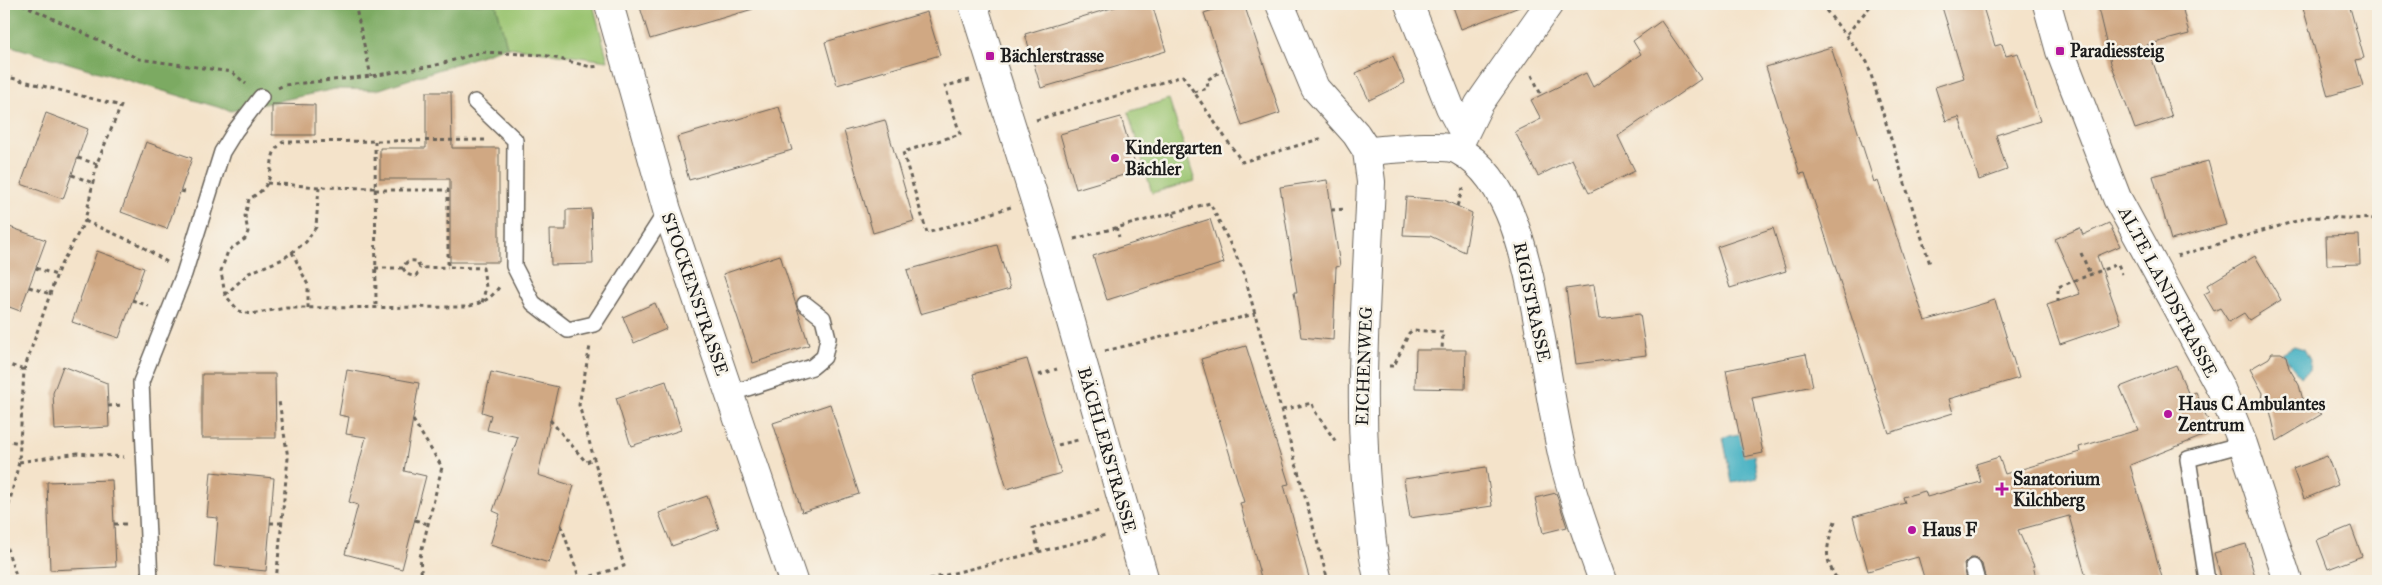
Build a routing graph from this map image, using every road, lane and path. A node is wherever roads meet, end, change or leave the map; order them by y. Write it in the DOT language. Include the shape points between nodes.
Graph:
graph roads {
  1 [pos="22,4"];
  2 [pos="355,4"];
  3 [pos="609,4"];
  4 [pos="973,4"];
  5 [pos="1280,4"];
  6 [pos="1409,4"];
  7 [pos="1549,4"];
  8 [pos="1821,4"];
  9 [pos="1872,4"];
  10 [pos="2047,4"];
  11 [pos="1846,34"];
  12 [pos="595,68"];
  13 [pos="1223,70"];
  14 [pos="4,76"];
  15 [pos="371,76"];
  16 [pos="975,79"];
  17 [pos="1194,92"];
  18 [pos="262,97"];
  19 [pos="475,102"];
  20 [pos="1011,128"];
  21 [pos="1351,129"];
  22 [pos="515,140"];
  23 [pos="375,141"];
  24 [pos="1460,141"];
  25 [pos="1367,151"];
  26 [pos="78,158"];
  27 [pos="97,164"];
  28 [pos="72,175"];
  29 [pos="93,183"];
  30 [pos="267,183"];
  31 [pos="320,187"];
  32 [pos="375,189"];
  33 [pos="1018,205"];
  34 [pos="667,210"];
  35 [pos="1173,212"];
  36 [pos="2378,219"];
  37 [pos="85,221"];
  38 [pos="1176,221"];
  39 [pos="1116,228"];
  40 [pos="1119,237"];
  41 [pos="1049,245"];
  42 [pos="292,252"];
  43 [pos="2081,254"];
  44 [pos="2182,254"];
  45 [pos="1930,264"];
  46 [pos="514,266"];
  47 [pos="448,267"];
  48 [pos="36,268"];
  49 [pos="375,268"];
  50 [pos="403,268"];
  51 [pos="420,268"];
  52 [pos="483,268"];
  53 [pos="490,269"];
  54 [pos="184,274"];
  55 [pos="2090,274"];
  56 [pos="2122,274"];
  57 [pos="56,275"];
  58 [pos="29,287"];
  59 [pos="50,294"];
  60 [pos="225,295"];
  61 [pos="2058,302"];
  62 [pos="482,303"];
  63 [pos="805,304"];
  64 [pos="308,308"];
  65 [pos="376,308"];
  66 [pos="1255,314"];
  67 [pos="594,324"];
  68 [pos="1442,350"];
  69 [pos="4,363"];
  70 [pos="1069,363"];
  71 [pos="1364,366"];
  72 [pos="24,370"];
  73 [pos="1039,374"];
  74 [pos="729,394"];
  75 [pos="279,400"];
  76 [pos="1282,410"];
  77 [pos="413,420"];
  78 [pos="550,420"];
  79 [pos="1079,439"];
  80 [pos="4,440"];
  81 [pos="20,443"];
  82 [pos="2243,444"];
  83 [pos="1058,445"];
  84 [pos="145,458"];
  85 [pos="594,459"];
  86 [pos="19,462"];
  87 [pos="1364,482"];
  88 [pos="1099,510"];
  89 [pos="414,520"];
  90 [pos="1836,521"];
  91 [pos="270,523"];
  92 [pos="282,523"];
  93 [pos="428,524"];
  94 [pos="4,526"];
  95 [pos="561,526"];
  96 [pos="4,540"];
  97 [pos="1083,541"];
  98 [pos="6,551"];
  99 [pos="1039,552"];
  100 [pos="18,581"];
  101 [pos="150,581"];
  102 [pos="276,581"];
  103 [pos="422,581"];
  104 [pos="578,581"];
  105 [pos="793,581"];
  106 [pos="922,581"];
  107 [pos="1145,581"];
  108 [pos="1328,581"];
  109 [pos="1379,581"];
  110 [pos="1603,581"];
  111 [pos="1838,581"];
  112 [pos="2207,581"];
  113 [pos="2288,581"];
  1 -- 18 [label="path" via="140,59 232,72"];
  2 -- 15 [label="path"];
  3 -- 34 [label="street, STOCKENSTRASSE"];
  4 -- 20 [label="street, BÄCHLERSTRASSE"];
  5 -- 21 [label="street" via="1315,88"];
  6 -- 24 [label="street"];
  7 -- 24 [label="street" via="1479,104"];
  8 -- 11 [label="path"];
  9 -- 11 [label="path"];
  10 -- 82 [label="street, ALTE LANDSTRASSE" via="2060,51 2117,198 2221,389"];
  11 -- 45 [label="path" via="1866,62"];
  12 -- 15 [label="path" via="544,55 482,52 433,66"];
  13 -- 17 [label="path" via="1207,80 1208,88"];
  14 -- 27 [label="path" via="121,106"];
  15 -- 18 [label="path" via="284,85"];
  16 -- 33 [label="path" via="945,86 960,134 903,152 927,233"];
  17 -- 20 [label="path" via="1183,76"];
  17 -- 21 [label="path" via="1242,162"];
  18 -- 54 [label="lane" via="222,152"];
  19 -- 22 [label="lane"];
  20 -- 41 [label="street, BÄCHLERSTRASSE"];
  21 -- 25 [label="street"];
  22 -- 23 [label="path"];
  22 -- 46 [label="lane"];
  23 -- 30 [label="path" via="283,142 272,155"];
  23 -- 32 [label="path"];
  24 -- 25 [label="street" via="1428,148"];
  24 -- 110 [label="street, RIGISTRASSE" via="1499,192 1515,226 1528,267 1563,458"];
  25 -- 71 [label="street, EICHENWEG" via="1371,182"];
  26 -- 27 [label="path"];
  27 -- 29 [label="path"];
  28 -- 29 [label="path"];
  29 -- 37 [label="path"];
  30 -- 31 [label="path"];
  30 -- 60 [label="path" via="249,199 245,239 228,251 223,261 221,281"];
  31 -- 32 [label="path"];
  31 -- 42 [label="path" via="316,227 306,242"];
  32 -- 47 [label="path" via="448,190"];
  32 -- 49 [label="path"];
  34 -- 67 [label="lane"];
  34 -- 74 [label="street, STOCKENSTRASSE"];
  35 -- 38 [label="path"];
  35 -- 39 [label="path"];
  35 -- 66 [label="path" via="1210,203 1243,270"];
  36 -- 44 [label="path" via="2310,217"];
  37 -- 54 [label="path" via="138,244"];
  37 -- 57 [label="path"];
  39 -- 40 [label="path"];
  39 -- 41 [label="path"];
  41 -- 70 [label="street, BÄCHLERSTRASSE"];
  42 -- 60 [label="path" via="283,260 249,273"];
  42 -- 64 [label="path" via="308,286"];
  43 -- 55 [label="path"];
  46 -- 62 [label="path" via="497,292"];
  46 -- 67 [label="lane" via="533,303 568,330"];
  47 -- 51 [label="path"];
  47 -- 52 [label="path"];
  48 -- 57 [label="path"];
  49 -- 50 [label="path"];
  49 -- 65 [label="path"];
  50 -- 51 [label="path" via="410,260 416,261"];
  50 -- 51 [label="path" via="410,276 416,276"];
  52 -- 53 [label="path"];
  52 -- 62 [label="path" via="486,287"];
  54 -- 84 [label="lane" via="142,382"];
  55 -- 56 [label="path" via="2118,264"];
  55 -- 61 [label="path" via="2058,287"];
  57 -- 59 [label="path"];
  58 -- 59 [label="path"];
  59 -- 72 [label="path"];
  60 -- 64 [label="path" via="239,311 251,314"];
  62 -- 65 [label="path" via="465,307"];
  63 -- 74 [label="lane" via="823,318 828,338 824,357 812,367"];
  64 -- 65 [label="path"];
  66 -- 70 [label="path"];
  66 -- 76 [label="path"];
  67 -- 85 [label="path" via="579,405"];
  68 -- 71 [label="path" via="1443,332 1413,330 1394,366"];
  69 -- 72 [label="path"];
  70 -- 73 [label="path"];
  70 -- 107 [label="street, BÄCHLERSTRASSE"];
  71 -- 87 [label="street, EICHENWEG"];
  72 -- 81 [label="path"];
  74 -- 105 [label="street, STOCKENSTRASSE"];
  75 -- 92 [label="path" via="288,458"];
  76 -- 87 [label="path" via="1312,403"];
  76 -- 108 [label="path"];
  77 -- 93 [label="path" via="442,467"];
  78 -- 85 [label="path" via="586,462"];
  79 -- 83 [label="path"];
  80 -- 81 [label="path"];
  81 -- 86 [label="path"];
  82 -- 112 [label="lane" via="2188,459"];
  82 -- 113 [label="street, ALTE LANDSTRASSE"];
  84 -- 86 [label="path" via="78,453"];
  84 -- 101 [label="lane"];
  85 -- 104 [label="path" via="624,566"];
  86 -- 94 [label="path"];
  87 -- 109 [label="street, EICHENWEG"];
  88 -- 99 [label="path" via="1033,528"];
  89 -- 93 [label="path"];
  90 -- 111 [label="path" via="1828,546 1828,565"];
  91 -- 92 [label="path"];
  92 -- 102 [label="path"];
  93 -- 103 [label="path" via="420,557"];
  95 -- 104 [label="path"];
  96 -- 98 [label="path"];
  97 -- 99 [label="path"];
  98 -- 100 [label="path"];
  99 -- 106 [label="path"];
}
